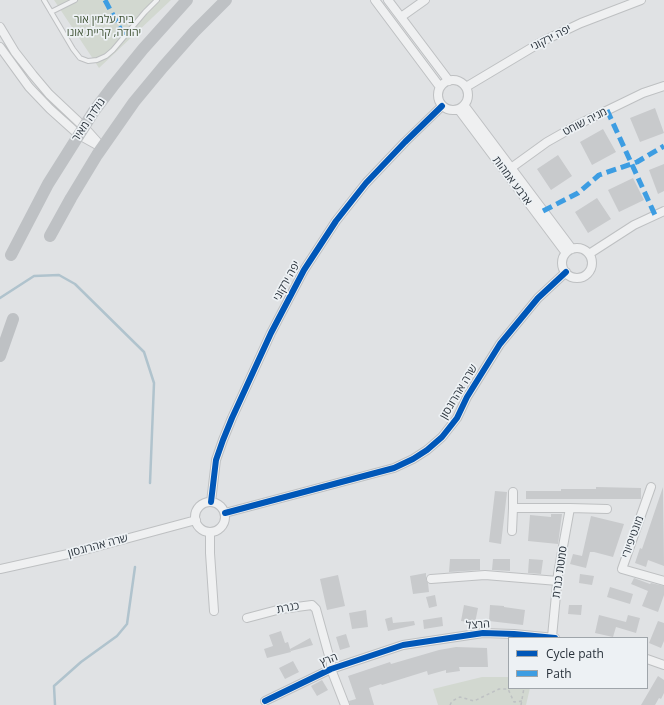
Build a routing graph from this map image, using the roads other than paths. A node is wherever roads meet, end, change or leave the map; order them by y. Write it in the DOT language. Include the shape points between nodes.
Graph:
graph roads {
  1 [pos="44,0"];
  2 [pos="75,0"];
  3 [pos="157,0"];
  4 [pos="187,0"];
  5 [pos="226,0"];
  6 [pos="375,0"];
  7 [pos="388,0"];
  8 [pos="425,0"];
  9 [pos="641,0"];
  10 [pos="51,12"];
  11 [pos="401,17"];
  12 [pos="0,26"];
  13 [pos="0,47"];
  14 [pos="449,81"];
  15 [pos="664,86"];
  16 [pos="440,87"];
  17 [pos="466,87"];
  18 [pos="442,106"];
  19 [pos="462,107"];
  20 [pos="81,131"];
  21 [pos="102,148"];
  22 [pos="511,168"];
  23 [pos="664,211"];
  24 [pos="50,236"];
  25 [pos="569,251"];
  26 [pos="589,254"];
  27 [pos="11,255"];
  28 [pos="566,272"];
  29 [pos="13,319"];
  30 [pos="0,356"];
  31 [pos="651,487"];
  32 [pos="513,492"];
  33 [pos="211,502"];
  34 [pos="513,508"];
  35 [pos="570,508"];
  36 [pos="607,509"];
  37 [pos="225,513"];
  38 [pos="196,520"];
  39 [pos="512,531"];
  40 [pos="210,532"];
  41 [pos="0,569"];
  42 [pos="431,579"];
  43 [pos="558,581"];
  44 [pos="664,581"];
  45 [pos="214,611"];
  46 [pos="247,618"];
  47 [pos="543,637"];
  48 [pos="553,637"];
  49 [pos="403,645"];
  50 [pos="648,659"];
  51 [pos="664,665"];
  52 [pos="331,669"];
  53 [pos="265,701"];
  54 [pos="345,705"];
  1 -- 10 [label="lane"];
  2 -- 10 [label="lane"];
  3 -- 10 [label="lane" via="114,50 97,60 88,61 80,58"];
  4 -- 20 [label="main road, גולדה מאיר" via="143,49"];
  5 -- 21 [label="main road" via="163,67 134,102"];
  6 -- 16 [label="street"];
  7 -- 11 [label="street"];
  8 -- 11 [label="street"];
  9 -- 17 [label="street, יפה ירקוני" via="581,23"];
  11 -- 14 [label="street"];
  12 -- 20 [label="street" via="15,52"];
  13 -- 20 [label="street" via="29,87 50,109"];
  14 -- 16 [label="street"];
  14 -- 17 [label="street" via="459,81"];
  15 -- 22 [label="street, מניה שוחט" via="643,93 577,125 547,142"];
  16 -- 18 [label="street" via="438,95"];
  17 -- 19 [label="street" via="468,96"];
  18 -- 19 [label="street" via="453,111"];
  18 -- 33 [label="street, יפה ירקוני" via="366,183 336,221 304,270 280,314 229,423 216,460"];
  19 -- 22 [label="street, ארבע אמהות"];
  19 -- 25 [label="street, ארבע אמהות"];
  20 -- 21 [label="street"];
  20 -- 27 [label="main road, גולדה מאיר" via="48,184"];
  21 -- 24 [label="main road"];
  22 -- 25 [label="street, ארבע אמהות"];
  23 -- 26 [label="street"];
  25 -- 26 [label="street" via="578,248"];
  25 -- 28 [label="street" via="562,262"];
  26 -- 28 [label="street" via="593,263 588,274 577,278"];
  28 -- 37 [label="street, שרה אהרונסון" via="538,298 500,344 457,418 442,437 427,450 394,468"];
  29 -- 30 [label="main road"];
  31 -- 44 [label="street, מונטיפיורי" via="622,568"];
  32 -- 34 [label="street"];
  33 -- 37 [label="street" via="216,503"];
  33 -- 38 [label="street" via="200,506"];
  34 -- 35 [label="street"];
  34 -- 39 [label="street"];
  35 -- 36 [label="street"];
  35 -- 43 [label="street, סמטת כנרת"];
  37 -- 40 [label="street" via="221,528"];
  38 -- 40 [label="street" via="199,527"];
  38 -- 41 [label="street, שרה אהרונסון" via="77,552"];
  40 -- 45 [label="street"];
  42 -- 43 [label="street" via="485,575"];
  43 -- 48 [label="street, סמטת כנרת"];
  46 -- 52 [label="street, כנרת" via="281,609 312,605 316,609"];
  47 -- 49 [label="street, הרצל" via="483,633"];
  49 -- 52 [label="street, הרץ"];
  50 -- 51 [label="street"];
  52 -- 53 [label="street, הרץ"];
  52 -- 54 [label="street"];
}
